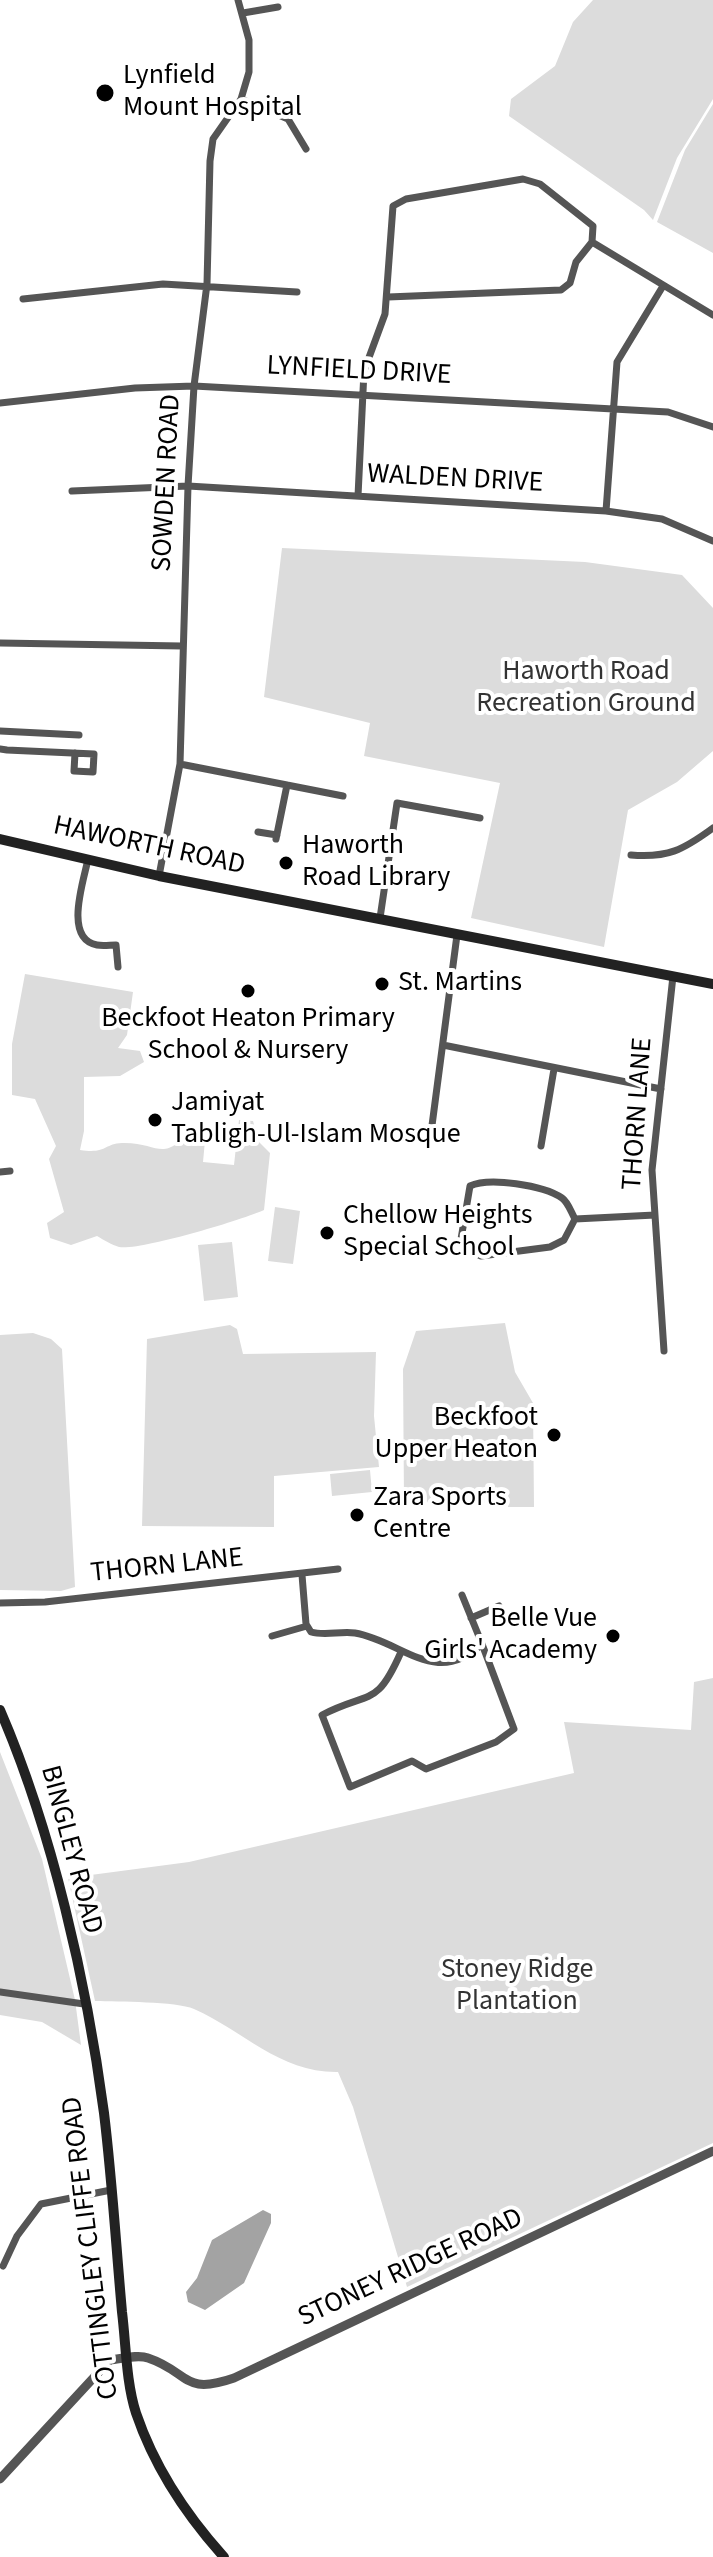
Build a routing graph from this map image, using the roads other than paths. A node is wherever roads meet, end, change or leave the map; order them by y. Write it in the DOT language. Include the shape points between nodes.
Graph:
graph roads {
  1 [pos="238,0"];
  2 [pos="278,7"];
  3 [pos="243,13"];
  4 [pos="241,99"];
  5 [pos="306,149"];
  6 [pos="592,242"];
  7 [pos="207,284"];
  8 [pos="663,286"];
  9 [pos="297,292"];
  10 [pos="388,297"];
  11 [pos="23,299"];
  12 [pos="713,315"];
  13 [pos="194,386"];
  14 [pos="361,393"];
  15 [pos="0,403"];
  16 [pos="612,408"];
  17 [pos="713,427"];
  18 [pos="188,486"];
  19 [pos="72,491"];
  20 [pos="358,496"];
  21 [pos="606,511"];
  22 [pos="713,541"];
  23 [pos="0,643"];
  24 [pos="182,646"];
  25 [pos="0,731"];
  26 [pos="79,735"];
  27 [pos="0,749"];
  28 [pos="75,753"];
  29 [pos="180,764"];
  30 [pos="287,785"];
  31 [pos="343,796"];
  32 [pos="480,818"];
  33 [pos="712,830"];
  34 [pos="258,832"];
  35 [pos="0,839"];
  36 [pos="631,855"];
  37 [pos="88,859"];
  38 [pos="159,876"];
  39 [pos="380,918"];
  40 [pos="119,935"];
  41 [pos="457,935"];
  42 [pos="116,945"];
  43 [pos="118,967"];
  44 [pos="673,976"];
  45 [pos="713,984"];
  46 [pos="443,1045"];
  47 [pos="554,1069"];
  48 [pos="661,1089"];
  49 [pos="431,1133"];
  50 [pos="541,1146"];
  51 [pos="10,1171"];
  52 [pos="0,1172"];
  53 [pos="655,1215"];
  54 [pos="575,1219"];
  55 [pos="664,1351"];
  56 [pos="338,1569"];
  57 [pos="302,1575"];
  58 [pos="462,1595"];
  59 [pos="0,1603"];
  60 [pos="499,1606"];
  61 [pos="471,1618"];
  62 [pos="307,1626"];
  63 [pos="272,1636"];
  64 [pos="482,1644"];
  65 [pos="401,1652"];
  66 [pos="0,1710"];
  67 [pos="0,1992"];
  68 [pos="84,2004"];
  69 [pos="713,2151"];
  70 [pos="111,2190"];
  71 [pos="3,2266"];
  72 [pos="127,2358"];
  73 [pos="0,2479"];
  74 [pos="224,2557"];
  1 -- 3 [label="street"];
  2 -- 3 [label="street"];
  3 -- 4 [label="street" via="249,72"];
  4 -- 5 [label="street" via="288,119"];
  4 -- 7 [label="street, SOWDEN ROAD" via="213,139"];
  6 -- 8 [label="street"];
  6 -- 10 [label="street" via="561,290"];
  6 -- 10 [label="street" via="595,231 588,220 540,184 523,179 398,201 391,214"];
  7 -- 9 [label="street"];
  7 -- 11 [label="street"];
  7 -- 13 [label="street, SOWDEN ROAD"];
  8 -- 12 [label="street"];
  8 -- 16 [label="street" via="617,362"];
  10 -- 14 [label="street"];
  13 -- 14 [label="street, LYNFIELD DRIVE"];
  13 -- 15 [label="street, LYNFIELD DRIVE"];
  13 -- 18 [label="street, SOWDEN ROAD"];
  14 -- 16 [label="street, LYNFIELD DRIVE"];
  14 -- 20 [label="street"];
  16 -- 17 [label="street, LYNFIELD DRIVE" via="668,412"];
  16 -- 21 [label="street"];
  18 -- 19 [label="street, WALDEN DRIVE"];
  18 -- 20 [label="street, WALDEN DRIVE"];
  18 -- 24 [label="street, SOWDEN ROAD"];
  20 -- 21 [label="street, WALDEN DRIVE"];
  21 -- 22 [label="street, WALDEN DRIVE" via="662,519"];
  23 -- 24 [label="street"];
  24 -- 29 [label="street, SOWDEN ROAD"];
  25 -- 26 [label="street"];
  27 -- 28 [label="street"];
  29 -- 30 [label="street"];
  29 -- 38 [label="street, SOWDEN ROAD"];
  30 -- 31 [label="street"];
  30 -- 34 [label="street" via="276,837"];
  32 -- 39 [label="street" via="397,803"];
  33 -- 36 [label="street" via="681,850 657,857"];
  35 -- 37 [label="main road, HAWORTH ROAD"];
  37 -- 38 [label="main road, HAWORTH ROAD"];
  37 -- 42 [label="street" via="80,929 96,945"];
  38 -- 39 [label="main road, HAWORTH ROAD"];
  39 -- 41 [label="main road, HAWORTH ROAD"];
  40 -- 42 [label="street"];
  41 -- 44 [label="main road, HAWORTH ROAD"];
  41 -- 46 [label="street"];
  42 -- 43 [label="street"];
  44 -- 45 [label="main road, HAWORTH ROAD"];
  44 -- 48 [label="street, THORN LANE"];
  46 -- 47 [label="street"];
  46 -- 49 [label="street"];
  47 -- 48 [label="street"];
  47 -- 50 [label="street"];
  48 -- 53 [label="street, THORN LANE" via="652,1170"];
  51 -- 52 [label="street"];
  53 -- 54 [label="street"];
  53 -- 55 [label="street, THORN LANE"];
  54 -- 54 [label="street" via="564,1240 550,1247 481,1256 461,1239 470,1186 485,1179 546,1191 564,1199"];
  56 -- 57 [label="street, THORN LANE"];
  57 -- 59 [label="street, THORN LANE"];
  57 -- 62 [label="street"];
  58 -- 61 [label="street"];
  60 -- 61 [label="street"];
  61 -- 64 [label="street"];
  62 -- 63 [label="street"];
  62 -- 65 [label="street" via="319,1634 356,1633"];
  64 -- 65 [label="street" via="472,1654 435,1664"];
  64 -- 65 [label="street" via="514,1729 496,1742 426,1769 412,1761 350,1787 322,1715 374,1696 388,1681"];
  66 -- 68 [label="main road, BINGLEY ROAD" via="35,1803"];
  67 -- 68 [label="street"];
  68 -- 70 [label="main road, COTTINGLEY CLIFFE ROAD"];
  69 -- 72 [label="street, STONEY RIDGE ROAD" via="234,2378 207,2387 190,2383 146,2356"];
  70 -- 71 [label="street" via="41,2204"];
  70 -- 72 [label="main road, COTTINGLEY CLIFFE ROAD"];
  72 -- 73 [label="street" via="110,2360 92,2377"];
  72 -- 74 [label="main road, COTTINGLEY CLIFFE ROAD" via="135,2411 150,2447 200,2530"];
}
